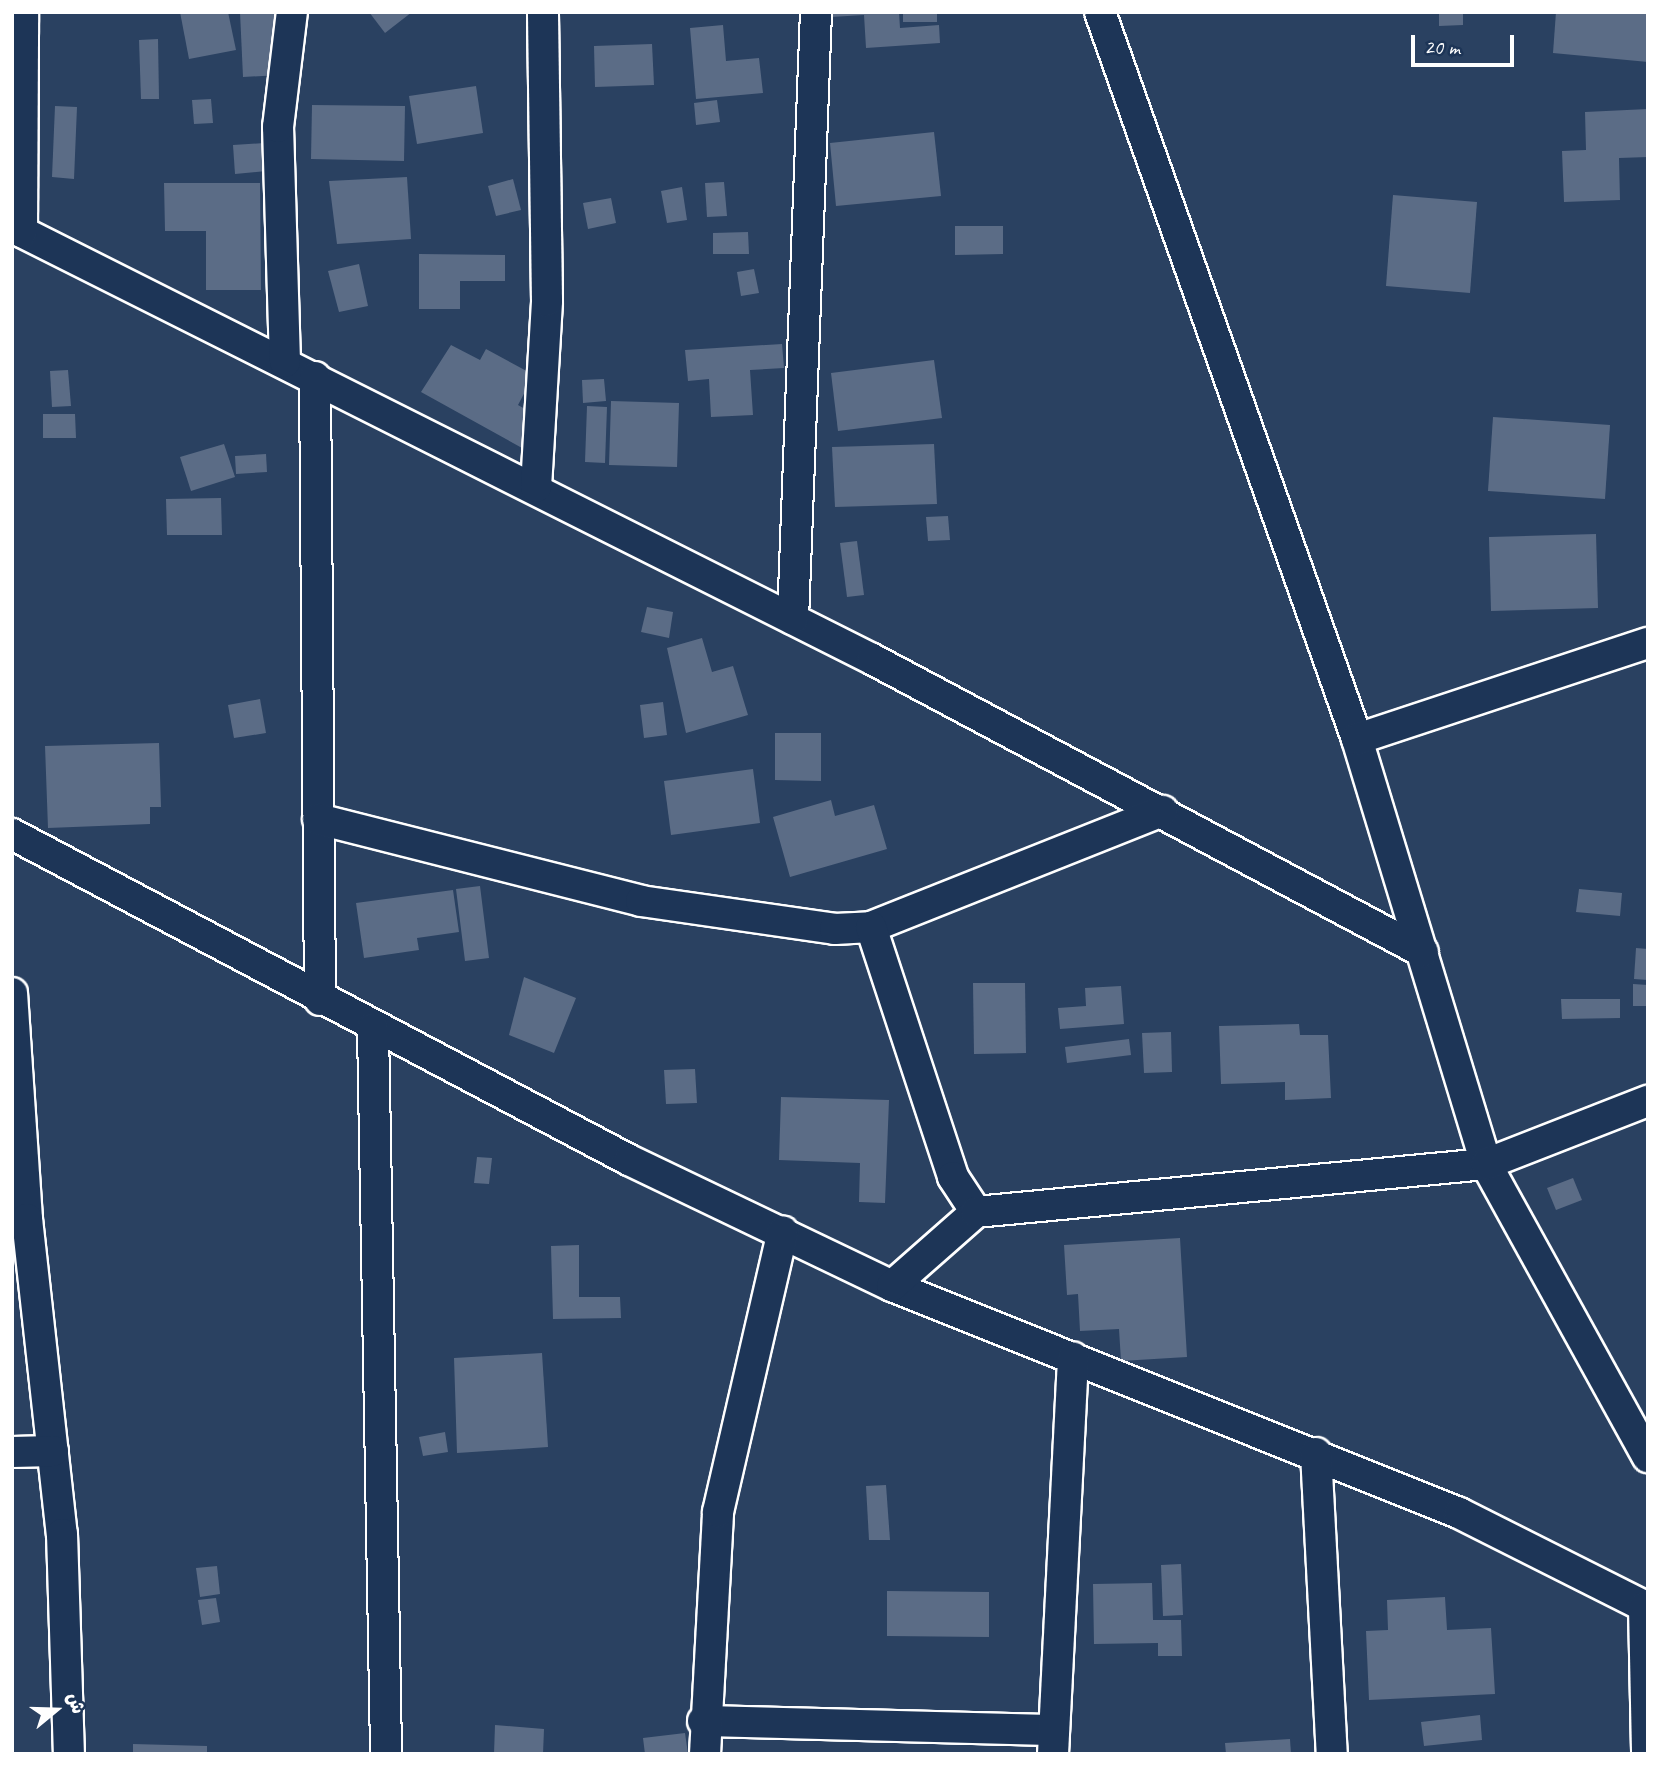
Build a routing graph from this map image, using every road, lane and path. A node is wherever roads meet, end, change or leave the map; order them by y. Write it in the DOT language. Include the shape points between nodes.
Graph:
graph roads {
  1 [pos="23,12"];
  2 [pos="292,12"];
  3 [pos="543,12"];
  4 [pos="816,12"];
  5 [pos="1100,12"];
  6 [pos="17,230"];
  7 [pos="285,362"];
  8 [pos="314,377"];
  9 [pos="536,487"];
  10 [pos="793,619"];
  11 [pos="1648,643"];
  12 [pos="1357,739"];
  13 [pos="1163,811"];
  14 [pos="318,819"];
  15 [pos="12,834"];
  16 [pos="871,927"];
  17 [pos="1423,952"];
  18 [pos="12,993"];
  19 [pos="320,1000"];
  20 [pos="373,1028"];
  21 [pos="1648,1101"];
  22 [pos="1486,1164"];
  23 [pos="976,1212"];
  24 [pos="783,1231"];
  25 [pos="892,1286"];
  26 [pos="1073,1359"];
  27 [pos="53,1451"];
  28 [pos="12,1452"];
  29 [pos="1316,1453"];
  30 [pos="1648,1457"];
  31 [pos="1646,1608"];
  32 [pos="703,1721"];
  33 [pos="1053,1742"];
  34 [pos="69,1754"];
  35 [pos="386,1754"];
  36 [pos="705,1754"];
  37 [pos="1332,1754"];
  38 [pos="1647,1754"];
  1 -- 6 [label="street"];
  2 -- 7 [label="street" via="278,127"];
  3 -- 9 [label="street" via="547,301"];
  4 -- 10 [label="street"];
  5 -- 12 [label="street"];
  6 -- 7 [label="street"];
  7 -- 8 [label="street"];
  8 -- 9 [label="street"];
  8 -- 14 [label="street"];
  9 -- 10 [label="street"];
  10 -- 13 [label="street"];
  11 -- 12 [label="street"];
  12 -- 17 [label="street"];
  13 -- 16 [label="street"];
  13 -- 17 [label="street"];
  14 -- 16 [label="street" via="641,901 835,929"];
  14 -- 19 [label="street"];
  15 -- 19 [label="street"];
  16 -- 23 [label="street" via="953,1177"];
  17 -- 22 [label="street"];
  18 -- 27 [label="street" via="27,1219"];
  19 -- 20 [label="street"];
  20 -- 24 [label="street"];
  20 -- 35 [label="street"];
  21 -- 22 [label="street"];
  22 -- 23 [label="street"];
  22 -- 30 [label="street"];
  23 -- 25 [label="street"];
  24 -- 25 [label="street"];
  24 -- 32 [label="street" via="718,1512"];
  25 -- 26 [label="street"];
  26 -- 29 [label="street"];
  26 -- 33 [label="street"];
  27 -- 28 [label="street"];
  27 -- 34 [label="street" via="62,1534"];
  29 -- 31 [label="street" via="1459,1513"];
  29 -- 37 [label="street"];
  31 -- 38 [label="street"];
  32 -- 33 [label="street"];
  32 -- 36 [label="street"];
}
